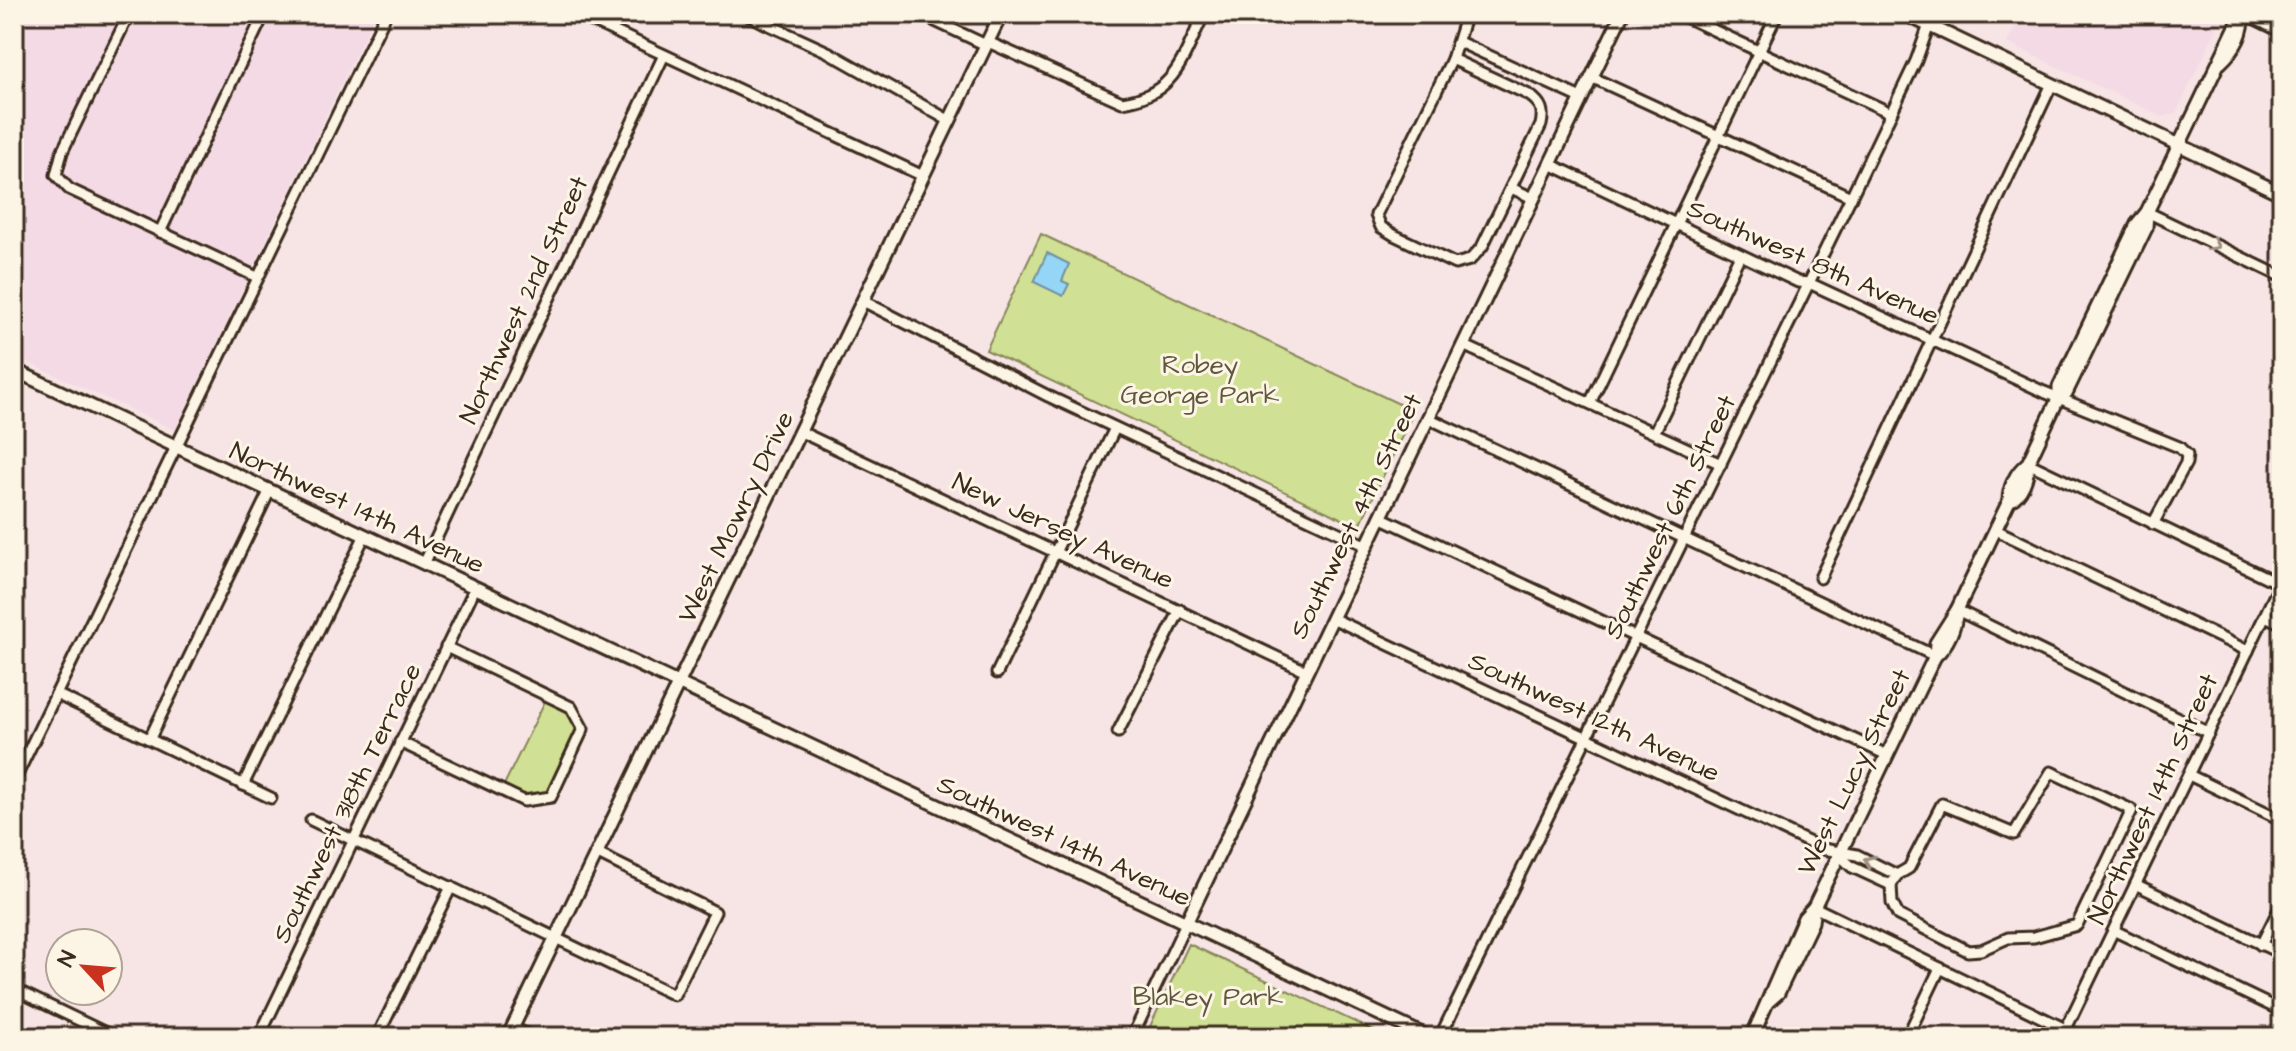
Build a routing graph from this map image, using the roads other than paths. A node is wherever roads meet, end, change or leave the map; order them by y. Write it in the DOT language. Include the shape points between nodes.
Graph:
graph roads {
  1 [pos="129,14"];
  2 [pos="264,14"];
  3 [pos="386,14"];
  4 [pos="577,14"];
  5 [pos="745,14"];
  6 [pos="920,14"];
  7 [pos="1001,14"];
  8 [pos="1204,14"];
  9 [pos="1466,14"];
  10 [pos="1622,14"];
  11 [pos="1679,14"];
  12 [pos="1777,14"];
  13 [pos="1905,14"];
  14 [pos="2243,14"];
  15 [pos="1931,20"];
  16 [pos="2282,32"];
  17 [pos="1459,42"];
  18 [pos="987,44"];
  19 [pos="1760,51"];
  20 [pos="664,55"];
  21 [pos="1452,59"];
  22 [pos="1591,77"];
  23 [pos="2052,84"];
  24 [pos="1581,98"];
  25 [pos="1891,113"];
  26 [pos="950,121"];
  27 [pos="1719,136"];
  28 [pos="2180,144"];
  29 [pos="1550,164"];
  30 [pos="923,176"];
  31 [pos="1511,188"];
  32 [pos="2281,189"];
  33 [pos="1851,197"];
  34 [pos="1533,198"];
  35 [pos="2147,212"];
  36 [pos="1675,225"];
  37 [pos="160,232"];
  38 [pos="1740,255"];
  39 [pos="257,277"];
  40 [pos="2282,277"];
  41 [pos="1809,283"];
  42 [pos="865,302"];
  43 [pos="1932,339"];
  44 [pos="1463,345"];
  45 [pos="14,370"];
  46 [pos="2059,397"];
  47 [pos="1590,403"];
  48 [pos="1428,418"];
  49 [pos="1115,428"];
  50 [pos="801,432"];
  51 [pos="1654,433"];
  52 [pos="175,446"];
  53 [pos="2028,463"];
  54 [pos="1721,464"];
  55 [pos="270,490"];
  56 [pos="1380,517"];
  57 [pos="2153,524"];
  58 [pos="1996,530"];
  59 [pos="364,537"];
  60 [pos="1685,538"];
  61 [pos="1367,546"];
  62 [pos="1054,550"];
  63 [pos="424,564"];
  64 [pos="1820,578"];
  65 [pos="2281,582"];
  66 [pos="475,588"];
  67 [pos="1180,610"];
  68 [pos="1957,610"];
  69 [pos="2265,616"];
  70 [pos="1332,618"];
  71 [pos="2282,624"];
  72 [pos="1636,637"];
  73 [pos="446,647"];
  74 [pos="2248,651"];
  75 [pos="1935,656"];
  76 [pos="1306,671"];
  77 [pos="997,673"];
  78 [pos="681,684"];
  79 [pos="56,694"];
  80 [pos="1118,732"];
  81 [pos="2209,733"];
  82 [pos="150,738"];
  83 [pos="1586,738"];
  84 [pos="400,742"];
  85 [pos="1887,755"];
  86 [pos="2189,775"];
  87 [pos="14,781"];
  88 [pos="243,785"];
  89 [pos="271,798"];
  90 [pos="311,820"];
  91 [pos="2282,820"];
  92 [pos="353,838"];
  93 [pos="598,854"];
  94 [pos="1839,855"];
  95 [pos="1897,875"];
  96 [pos="1891,885"];
  97 [pos="2137,885"];
  98 [pos="451,887"];
  99 [pos="2282,903"];
  100 [pos="1814,907"];
  101 [pos="1186,923"];
  102 [pos="2115,931"];
  103 [pos="554,940"];
  104 [pos="2261,945"];
  105 [pos="2282,954"];
  106 [pos="1940,968"];
  107 [pos="14,989"];
  108 [pos="2282,1011"];
  109 [pos="511,1032"];
  110 [pos="2064,1033"];
  111 [pos="114,1037"];
  112 [pos="259,1037"];
  113 [pos="377,1037"];
  114 [pos="533,1037"];
  115 [pos="1132,1037"];
  116 [pos="1428,1037"];
  117 [pos="1440,1037"];
  118 [pos="1752,1037"];
  119 [pos="1907,1037"];
  120 [pos="2082,1037"];
  1 -- 37 [label="street" via="62,152 56,175 69,189"];
  2 -- 37 [label="street"];
  3 -- 39 [label="street"];
  4 -- 20 [label="street"];
  5 -- 26 [label="street" via="828,52"];
  6 -- 18 [label="street"];
  7 -- 18 [label="street, West Mowry Drive"];
  8 -- 18 [label="street" via="1176,70 1146,99 1122,102"];
  9 -- 17 [label="street"];
  10 -- 22 [label="street, Southwest 4th Street"];
  11 -- 19 [label="street"];
  12 -- 19 [label="street"];
  13 -- 15 [label="street"];
  14 -- 16 [label="street"];
  14 -- 28 [label="street, West Lucy Street"];
  15 -- 23 [label="street"];
  15 -- 25 [label="street, Southwest 6th Street"];
  17 -- 21 [label="street"];
  17 -- 24 [label="street"];
  18 -- 26 [label="street, West Mowry Drive"];
  19 -- 25 [label="street"];
  19 -- 27 [label="street"];
  20 -- 30 [label="street"];
  20 -- 63 [label="street, Northwest 2nd Street"];
  21 -- 31 [label="street" via="1538,101 1541,125"];
  21 -- 31 [label="street" via="1378,209 1381,227 1455,264 1470,260"];
  22 -- 24 [label="street, Southwest 4th Street"];
  22 -- 27 [label="street"];
  23 -- 28 [label="street"];
  23 -- 43 [label="street"];
  24 -- 29 [label="street, Southwest 4th Street"];
  25 -- 33 [label="street, Southwest 6th Street"];
  26 -- 30 [label="street, West Mowry Drive"];
  27 -- 33 [label="street"];
  27 -- 36 [label="street"];
  28 -- 32 [label="street"];
  28 -- 35 [label="street, West Lucy Street"];
  29 -- 34 [label="street, Southwest 4th Street"];
  29 -- 36 [label="street, Southwest 8th Avenue"];
  30 -- 42 [label="street, West Mowry Drive"];
  31 -- 34 [label="street"];
  33 -- 41 [label="street, Southwest 6th Street"];
  34 -- 44 [label="street, Southwest 4th Street"];
  35 -- 40 [label="street, one-way"];
  35 -- 46 [label="street, West Lucy Street" via="2059,387"];
  36 -- 38 [label="street, Southwest 8th Avenue"];
  36 -- 47 [label="street"];
  37 -- 39 [label="street"];
  38 -- 41 [label="street, Southwest 8th Avenue"];
  38 -- 51 [label="street"];
  39 -- 52 [label="street"];
  41 -- 43 [label="street, Southwest 8th Avenue"];
  41 -- 54 [label="street, Southwest 6th Street"];
  42 -- 49 [label="street"];
  42 -- 50 [label="street, West Mowry Drive"];
  43 -- 46 [label="street, Southwest 8th Avenue"];
  43 -- 64 [label="street"];
  44 -- 47 [label="street"];
  44 -- 48 [label="street, Southwest 4th Street"];
  45 -- 52 [label="street, Northwest 14th Avenue"];
  46 -- 53 [label="street, West Lucy Street"];
  46 -- 57 [label="street, Southwest 8th Avenue" via="2174,444 2187,455"];
  47 -- 51 [label="street"];
  48 -- 56 [label="street, Southwest 4th Street"];
  48 -- 60 [label="street"];
  49 -- 61 [label="street"];
  49 -- 62 [label="street"];
  50 -- 62 [label="street, New Jersey Avenue"];
  50 -- 78 [label="street, West Mowry Drive"];
  51 -- 54 [label="street"];
  52 -- 55 [label="street, Northwest 14th Avenue"];
  52 -- 79 [label="street"];
  53 -- 57 [label="street"];
  53 -- 58 [label="street, West Lucy Street" via="2015,480"];
  54 -- 60 [label="street, Southwest 6th Street"];
  55 -- 59 [label="street, Northwest 14th Avenue"];
  55 -- 82 [label="street"];
  56 -- 61 [label="street, Southwest 4th Street"];
  56 -- 72 [label="street"];
  57 -- 65 [label="street"];
  58 -- 68 [label="street, West Lucy Street"];
  58 -- 74 [label="street"];
  59 -- 63 [label="street, Northwest 14th Avenue"];
  59 -- 88 [label="street"];
  60 -- 72 [label="street, Southwest 6th Street"];
  60 -- 75 [label="street"];
  61 -- 70 [label="street, Southwest 4th Street"];
  62 -- 67 [label="street, New Jersey Avenue"];
  62 -- 77 [label="street"];
  63 -- 66 [label="street, Northwest 14th Avenue"];
  65 -- 69 [label="street, Northwest 14th Street"];
  66 -- 73 [label="street, Southwest 318th Terrace"];
  66 -- 78 [label="street, Northwest 14th Avenue"];
  67 -- 76 [label="street, New Jersey Avenue"];
  67 -- 80 [label="street"];
  68 -- 75 [label="street, West Lucy Street" via="1947,620"];
  68 -- 81 [label="street"];
  69 -- 71 [label="street"];
  69 -- 74 [label="street, Northwest 14th Street"];
  70 -- 76 [label="street, Southwest 4th Street"];
  70 -- 83 [label="street, Southwest 12th Avenue"];
  72 -- 83 [label="street, Southwest 6th Street"];
  72 -- 85 [label="street"];
  73 -- 84 [label="street, Southwest 318th Terrace"];
  73 -- 84 [label="street" via="571,707 583,729 551,797 524,801"];
  74 -- 81 [label="street, Northwest 14th Street"];
  75 -- 85 [label="street, West Lucy Street"];
  76 -- 101 [label="street, Southwest 4th Street"];
  78 -- 93 [label="street, West Mowry Drive"];
  78 -- 101 [label="street, Southwest 14th Avenue"];
  79 -- 82 [label="street"];
  79 -- 87 [label="street"];
  81 -- 86 [label="street, Northwest 14th Street"];
  82 -- 88 [label="street"];
  83 -- 94 [label="street, Southwest 12th Avenue"];
  83 -- 117 [label="street, Southwest 6th Street"];
  84 -- 92 [label="street, Southwest 318th Terrace"];
  85 -- 94 [label="street, West Lucy Street"];
  86 -- 91 [label="street"];
  86 -- 97 [label="street, Northwest 14th Street"];
  88 -- 89 [label="street"];
  90 -- 92 [label="street"];
  92 -- 98 [label="street"];
  92 -- 112 [label="street, Southwest 318th Terrace"];
  93 -- 103 [label="street, West Mowry Drive"];
  93 -- 103 [label="street" via="715,912 674,995"];
  95 -- 94 [label="street, one-way" via="1857,855"];
  94 -- 96 [label="street"];
  94 -- 100 [label="street, West Lucy Street"];
  95 -- 96 [label="street"];
  95 -- 96 [label="street" via="1909,868 1942,804 2014,834 2051,772 2132,810 2077,925 1968,951 1898,915"];
  97 -- 102 [label="street, Northwest 14th Street"];
  97 -- 104 [label="street"];
  98 -- 103 [label="street"];
  98 -- 113 [label="street"];
  99 -- 104 [label="street"];
  100 -- 106 [label="street"];
  100 -- 118 [label="street, West Lucy Street" via="1771,987"];
  101 -- 115 [label="street, Southwest 4th Street"];
  101 -- 116 [label="street, Southwest 14th Avenue"];
  102 -- 108 [label="street"];
  102 -- 110 [label="street, Northwest 14th Street"];
  103 -- 109 [label="street, West Mowry Drive"];
  104 -- 105 [label="street"];
  106 -- 110 [label="street"];
  106 -- 119 [label="street"];
  107 -- 111 [label="street"];
  109 -- 114 [label="street"];
  110 -- 120 [label="street"];
}
